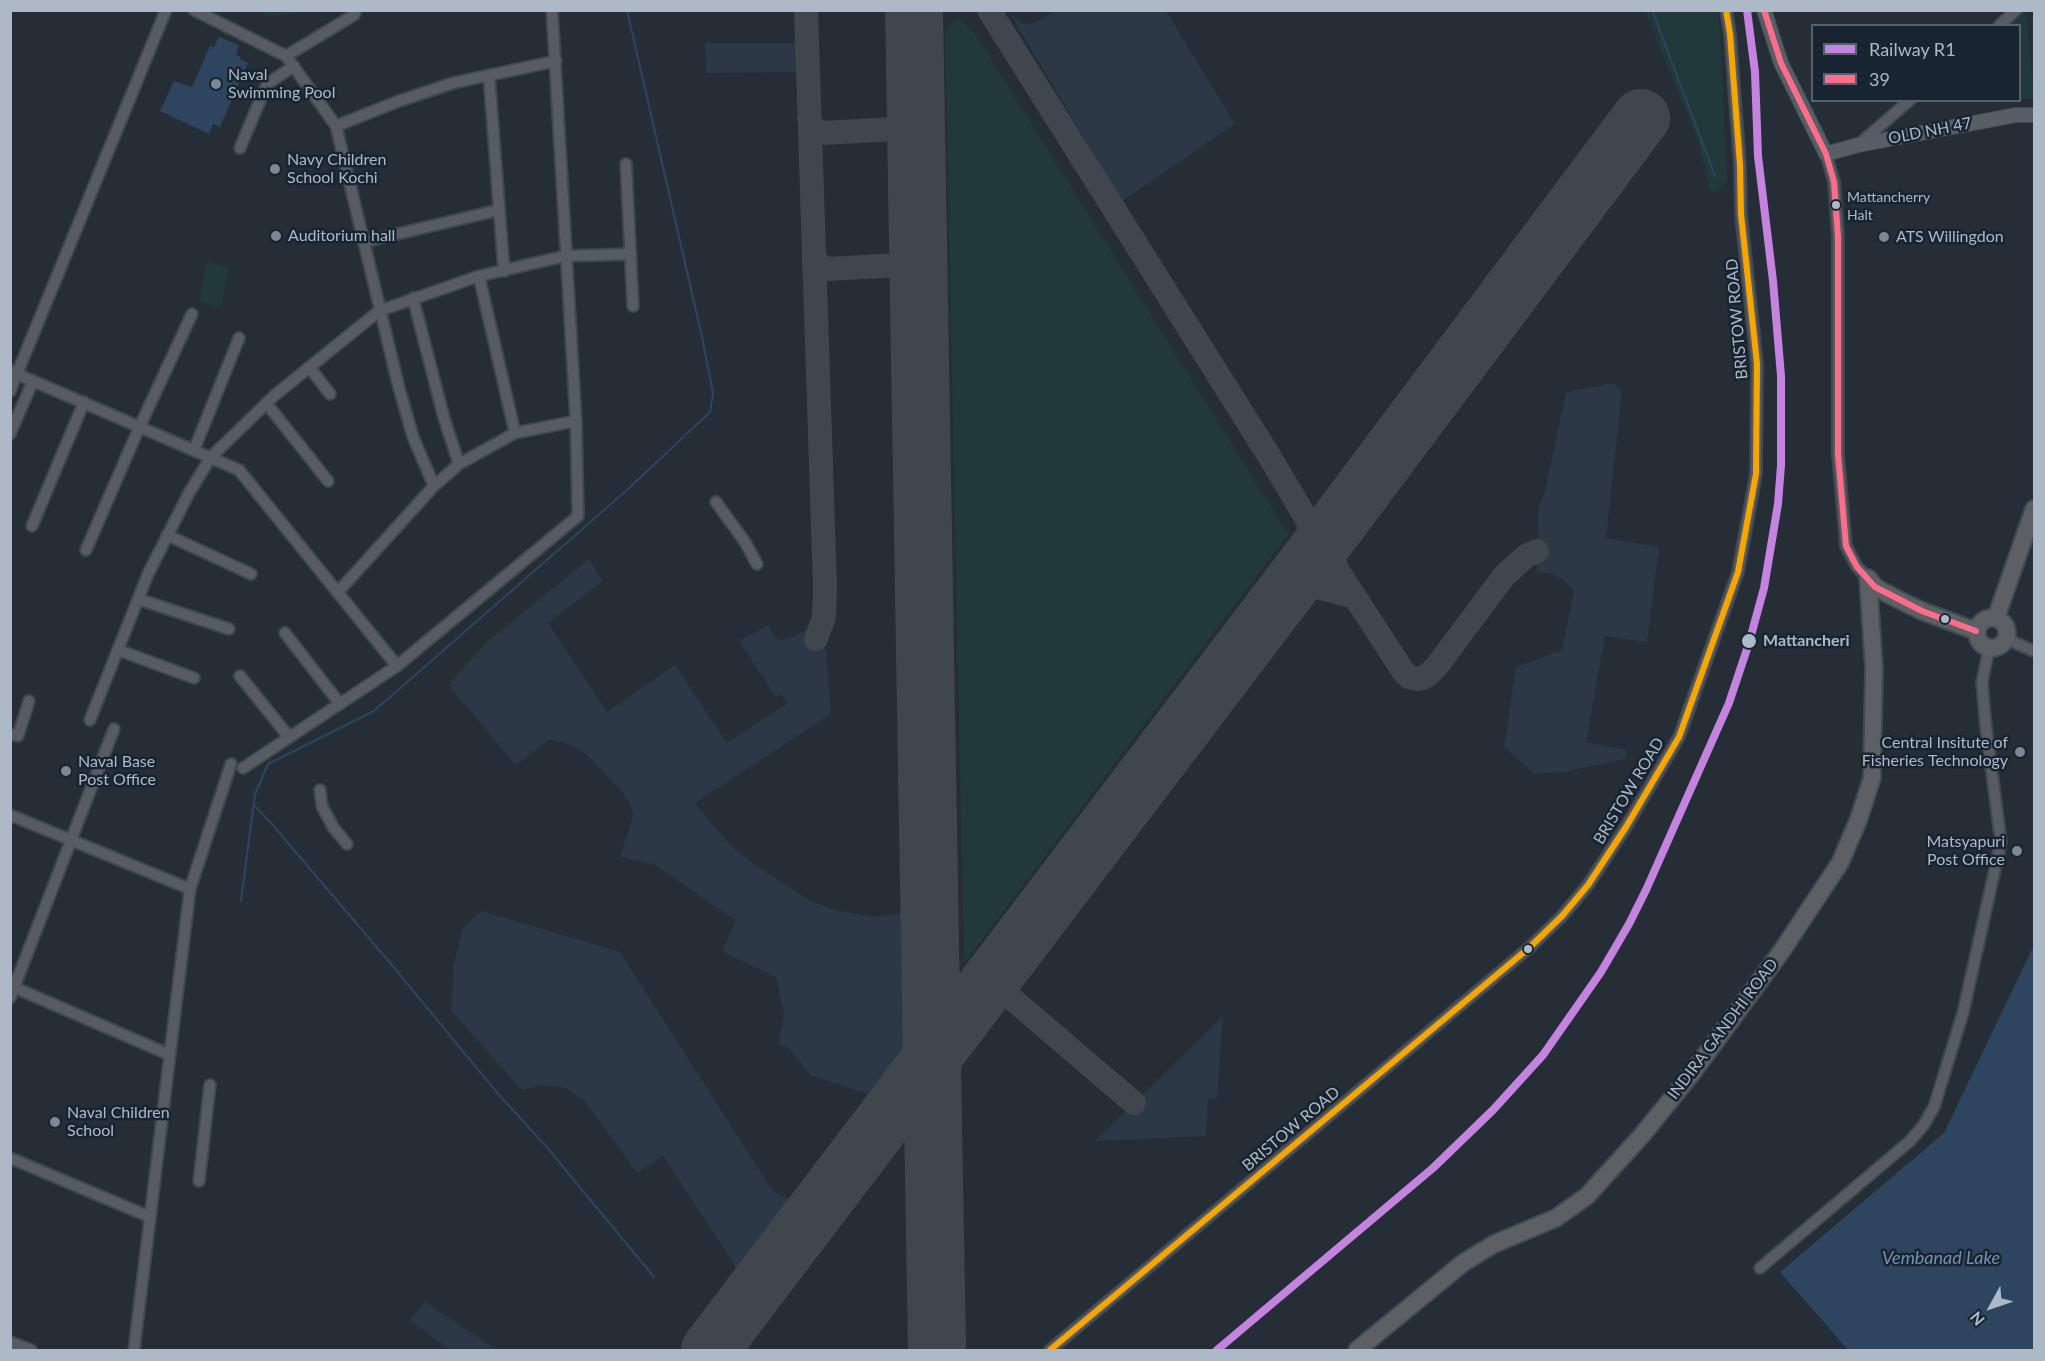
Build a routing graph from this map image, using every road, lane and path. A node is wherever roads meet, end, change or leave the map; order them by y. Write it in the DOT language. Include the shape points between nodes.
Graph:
graph roads {
  1 [pos="165,10"];
  2 [pos="194,10"];
  3 [pos="356,10"];
  4 [pos="552,10"];
  5 [pos="1726,10"];
  6 [pos="1764,10"];
  7 [pos="2016,10"];
  8 [pos="2001,24"];
  9 [pos="286,56"];
  10 [pos="555,61"];
  11 [pos="294,66"];
  12 [pos="489,75"];
  13 [pos="1908,102"];
  14 [pos="2034,115"];
  15 [pos="336,126"];
  16 [pos="1858,145"];
  17 [pos="240,148"];
  18 [pos="1826,154"];
  19 [pos="626,164"];
  20 [pos="499,210"];
  21 [pos="363,242"];
  22 [pos="631,254"];
  23 [pos="565,256"];
  24 [pos="504,271"];
  25 [pos="479,276"];
  26 [pos="413,298"];
  27 [pos="633,306"];
  28 [pos="379,311"];
  29 [pos="192,314"];
  30 [pos="239,338"];
  31 [pos="310,368"];
  32 [pos="14,373"];
  33 [pos="33,381"];
  34 [pos="10,391"];
  35 [pos="330,394"];
  36 [pos="84,402"];
  37 [pos="267,404"];
  38 [pos="576,421"];
  39 [pos="139,428"];
  40 [pos="515,433"];
  41 [pos="10,434"];
  42 [pos="194,450"];
  43 [pos="211,457"];
  44 [pos="459,464"];
  45 [pos="328,481"];
  46 [pos="434,486"];
  47 [pos="717,502"];
  48 [pos="2034,509"];
  49 [pos="32,526"];
  50 [pos="167,536"];
  51 [pos="86,550"];
  52 [pos="757,564"];
  53 [pos="251,574"];
  54 [pos="1868,578"];
  55 [pos="338,592"];
  56 [pos="138,599"];
  57 [pos="1996,618"];
  58 [pos="229,629"];
  59 [pos="1976,630"];
  60 [pos="285,633"];
  61 [pos="2006,639"];
  62 [pos="1989,649"];
  63 [pos="118,650"];
  64 [pos="2034,651"];
  65 [pos="398,666"];
  66 [pos="240,676"];
  67 [pos="194,678"];
  68 [pos="29,701"];
  69 [pos="340,704"];
  70 [pos="90,720"];
  71 [pos="114,729"];
  72 [pos="10,734"];
  73 [pos="289,737"];
  74 [pos="231,764"];
  75 [pos="243,768"];
  76 [pos="320,790"];
  77 [pos="10,815"];
  78 [pos="70,839"];
  79 [pos="347,844"];
  80 [pos="190,889"];
  81 [pos="13,987"];
  82 [pos="10,999"];
  83 [pos="170,1055"];
  84 [pos="210,1085"];
  85 [pos="10,1158"];
  86 [pos="199,1181"];
  87 [pos="150,1217"];
  88 [pos="1760,1268"];
  89 [pos="10,1342"];
  90 [pos="31,1350"];
  91 [pos="134,1350"];
  92 [pos="1050,1350"];
  93 [pos="1357,1350"];
  1 -- 32 [label="street"];
  2 -- 9 [label="street"];
  3 -- 9 [label="street" via="354,15"];
  4 -- 10 [label="street"];
  5 -- 92 [label="street, BRISTOW ROAD" via="1757,364 1756,474 1738,572 1679,737 1626,827 1588,885 1562,916"];
  6 -- 18 [label="main road" via="1781,63"];
  7 -- 8 [label="street"];
  9 -- 11 [label="street"];
  10 -- 12 [label="street"];
  10 -- 23 [label="street"];
  11 -- 15 [label="street"];
  11 -- 17 [label="street" via="267,84"];
  12 -- 15 [label="street" via="453,83"];
  12 -- 20 [label="street"];
  13 -- 16 [label="street"];
  14 -- 16 [label="main road, OLD NH 47" via="2016,115"];
  15 -- 21 [label="street"];
  16 -- 18 [label="main road, OLD NH 47"];
  18 -- 54 [label="street" via="1834,182 1838,237 1838,454 1846,546"];
  19 -- 22 [label="street"];
  20 -- 21 [label="street"];
  20 -- 24 [label="street"];
  21 -- 28 [label="street"];
  22 -- 23 [label="street"];
  22 -- 27 [label="street"];
  23 -- 24 [label="street"];
  23 -- 38 [label="street"];
  24 -- 25 [label="street"];
  25 -- 26 [label="street"];
  25 -- 40 [label="street"];
  26 -- 28 [label="street"];
  26 -- 44 [label="street"];
  28 -- 31 [label="street"];
  28 -- 46 [label="street" via="413,437"];
  29 -- 39 [label="street"];
  30 -- 42 [label="street"];
  31 -- 35 [label="street"];
  31 -- 37 [label="street"];
  32 -- 33 [label="street"];
  32 -- 34 [label="street"];
  33 -- 36 [label="street"];
  33 -- 41 [label="street"];
  36 -- 39 [label="street"];
  36 -- 49 [label="street"];
  37 -- 43 [label="street"];
  37 -- 45 [label="street"];
  38 -- 40 [label="street"];
  38 -- 65 [label="street" via="578,516"];
  39 -- 42 [label="street"];
  39 -- 51 [label="street"];
  40 -- 44 [label="street"];
  42 -- 43 [label="street"];
  43 -- 50 [label="street"];
  43 -- 55 [label="street" via="239,470"];
  44 -- 46 [label="street"];
  46 -- 55 [label="street"];
  47 -- 52 [label="street"];
  48 -- 57 [label="highway"];
  50 -- 53 [label="street"];
  50 -- 56 [label="street"];
  54 -- 59 [label="highway" via="1875,587 1911,606"];
  54 -- 93 [label="highway, INDIRA GANDHI ROAD" via="1874,668 1872,778 1840,862 1781,952 1693,1072 1587,1196 1556,1218 1494,1244 1463,1263"];
  55 -- 65 [label="street"];
  56 -- 58 [label="street"];
  56 -- 63 [label="street"];
  57 -- 59 [label="highway" via="1981,621"];
  57 -- 61 [label="highway" via="2004,624"];
  59 -- 62 [label="highway" via="1978,640"];
  60 -- 69 [label="street"];
  61 -- 62 [label="highway" via="1999,647"];
  61 -- 64 [label="street"];
  62 -- 88 [label="street" via="1982,682 2001,842 1963,1013 1934,1107 1910,1141"];
  63 -- 67 [label="street"];
  63 -- 70 [label="street"];
  65 -- 69 [label="street"];
  66 -- 73 [label="street"];
  68 -- 72 [label="street" via="18,736"];
  69 -- 73 [label="street"];
  71 -- 78 [label="street"];
  73 -- 75 [label="street"];
  74 -- 80 [label="street"];
  76 -- 79 [label="street" via="322,806"];
  77 -- 78 [label="street"];
  78 -- 80 [label="street"];
  78 -- 81 [label="street"];
  80 -- 83 [label="street"];
  81 -- 82 [label="street"];
  81 -- 83 [label="street"];
  83 -- 87 [label="street"];
  84 -- 86 [label="street"];
  85 -- 87 [label="street"];
  87 -- 91 [label="street"];
  89 -- 90 [label="street"];
}
